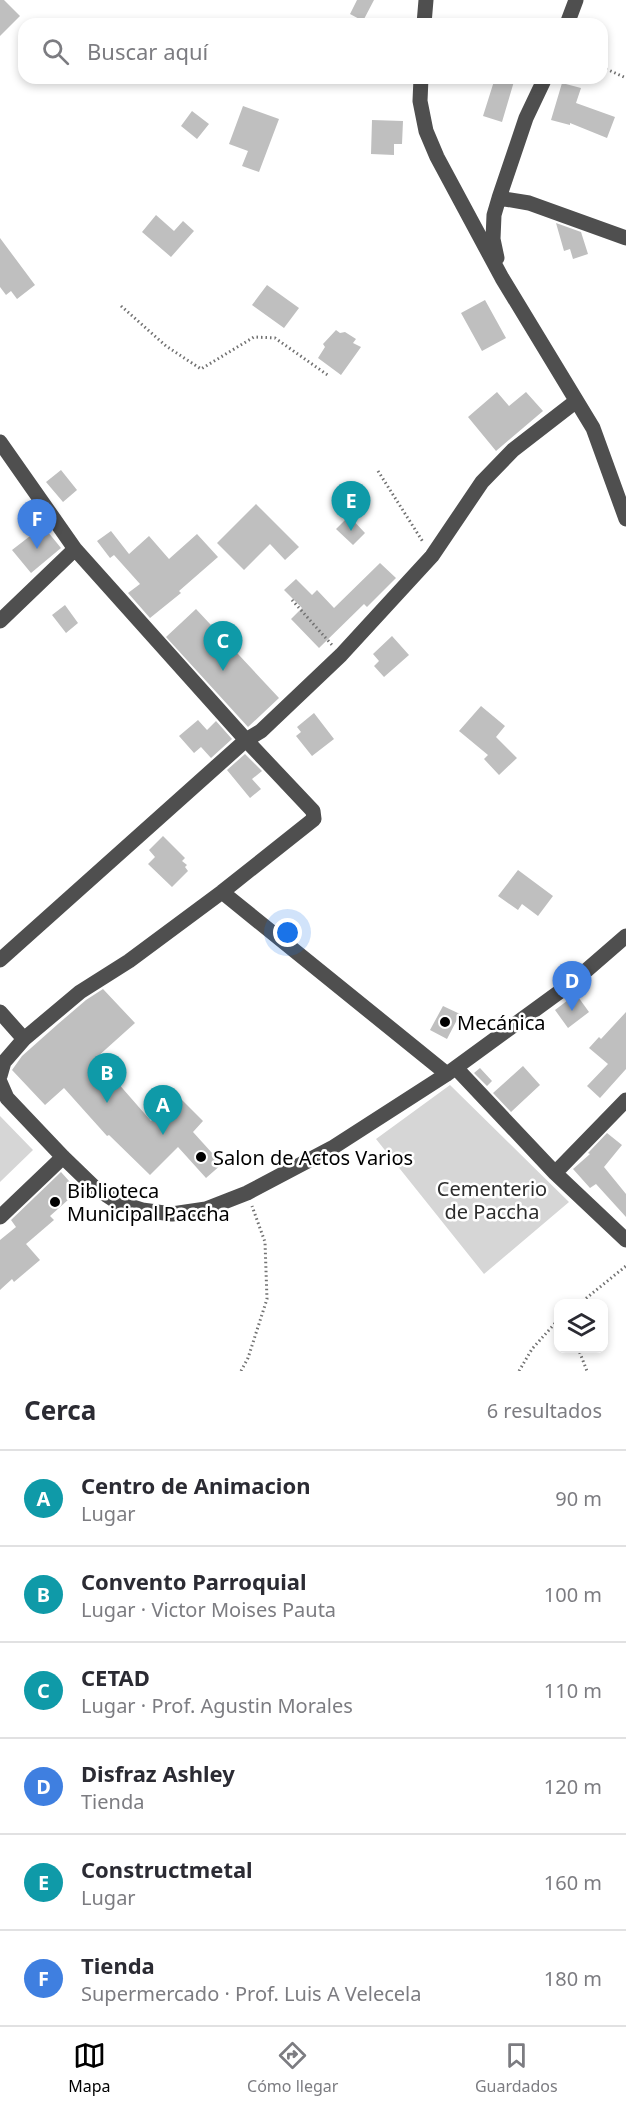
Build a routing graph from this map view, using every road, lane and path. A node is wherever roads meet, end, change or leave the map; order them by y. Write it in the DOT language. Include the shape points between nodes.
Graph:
graph roads {
  1 [pos="426,0"];
  2 [pos="576,0"];
  3 [pos="424,18"];
  4 [pos="569,18"];
  5 [pos="608,70"];
  6 [pos="626,78"];
  7 [pos="421,84"];
  8 [pos="542,84"];
  9 [pos="499,198"];
  10 [pos="626,238"];
  11 [pos="502,278"];
  12 [pos="121,306"];
  13 [pos="329,376"];
  14 [pos="575,402"];
  15 [pos="0,442"];
  16 [pos="378,471"];
  17 [pos="626,519"];
  18 [pos="75,549"];
  19 [pos="432,556"];
  20 [pos="292,600"];
  21 [pos="0,621"];
  22 [pos="341,656"];
  23 [pos="246,740"];
  24 [pos="222,892"];
  25 [pos="626,936"];
  26 [pos="0,960"];
  27 [pos="0,1012"];
  28 [pos="24,1039"];
  29 [pos="452,1071"];
  30 [pos="0,1076"];
  31 [pos="0,1082"];
  32 [pos="626,1100"];
  33 [pos="63,1157"];
  34 [pos="555,1173"];
  35 [pos="247,1193"];
  36 [pos="0,1217"];
  37 [pos="626,1240"];
  38 [pos="626,1266"];
  39 [pos="585,1299"];
  40 [pos="554,1324"];
  41 [pos="580,1353"];
  42 [pos="242,1371"];
  43 [pos="519,1371"];
  44 [pos="587,1371"];
  1 -- 3 [label="street"];
  2 -- 4 [label="street"];
  5 -- 6 [label="path"];
  7 -- 11 [label="street" via="420,101 437,157"];
  8 -- 9 [label="street" via="526,118"];
  9 -- 10 [label="street" via="529,203"];
  9 -- 11 [label="street" via="493,239"];
  11 -- 14 [label="street"];
  12 -- 13 [label="path" via="166,346 201,369 254,337 275,338"];
  14 -- 17 [label="street" via="593,428"];
  14 -- 19 [label="street" via="513,450 482,482"];
  15 -- 18 [label="street"];
  16 -- 19 [label="path"];
  18 -- 21 [label="street"];
  18 -- 23 [label="street"];
  19 -- 22 [label="street"];
  20 -- 22 [label="path"];
  22 -- 23 [label="street" via="261,731"];
  23 -- 24 [label="street" via="313,811 314,819"];
  23 -- 26 [label="street"];
  24 -- 28 [label="street" via="80,992"];
  24 -- 29 [label="street"];
  25 -- 29 [label="street" via="573,982"];
  27 -- 28 [label="street"];
  28 -- 30 [label="street" via="4,1062"];
  29 -- 34 [label="street"];
  29 -- 35 [label="street" via="332,1148"];
  31 -- 33 [label="street" via="7,1098"];
  32 -- 34 [label="street"];
  33 -- 35 [label="street" via="94,1187 117,1202 142,1210 172,1214 206,1209"];
  33 -- 36 [label="street"];
  34 -- 37 [label="street"];
  35 -- 42 [label="path" via="265,1242 267,1299"];
  38 -- 39 [label="path"];
  40 -- 43 [label="path"];
  41 -- 44 [label="path"];
}
